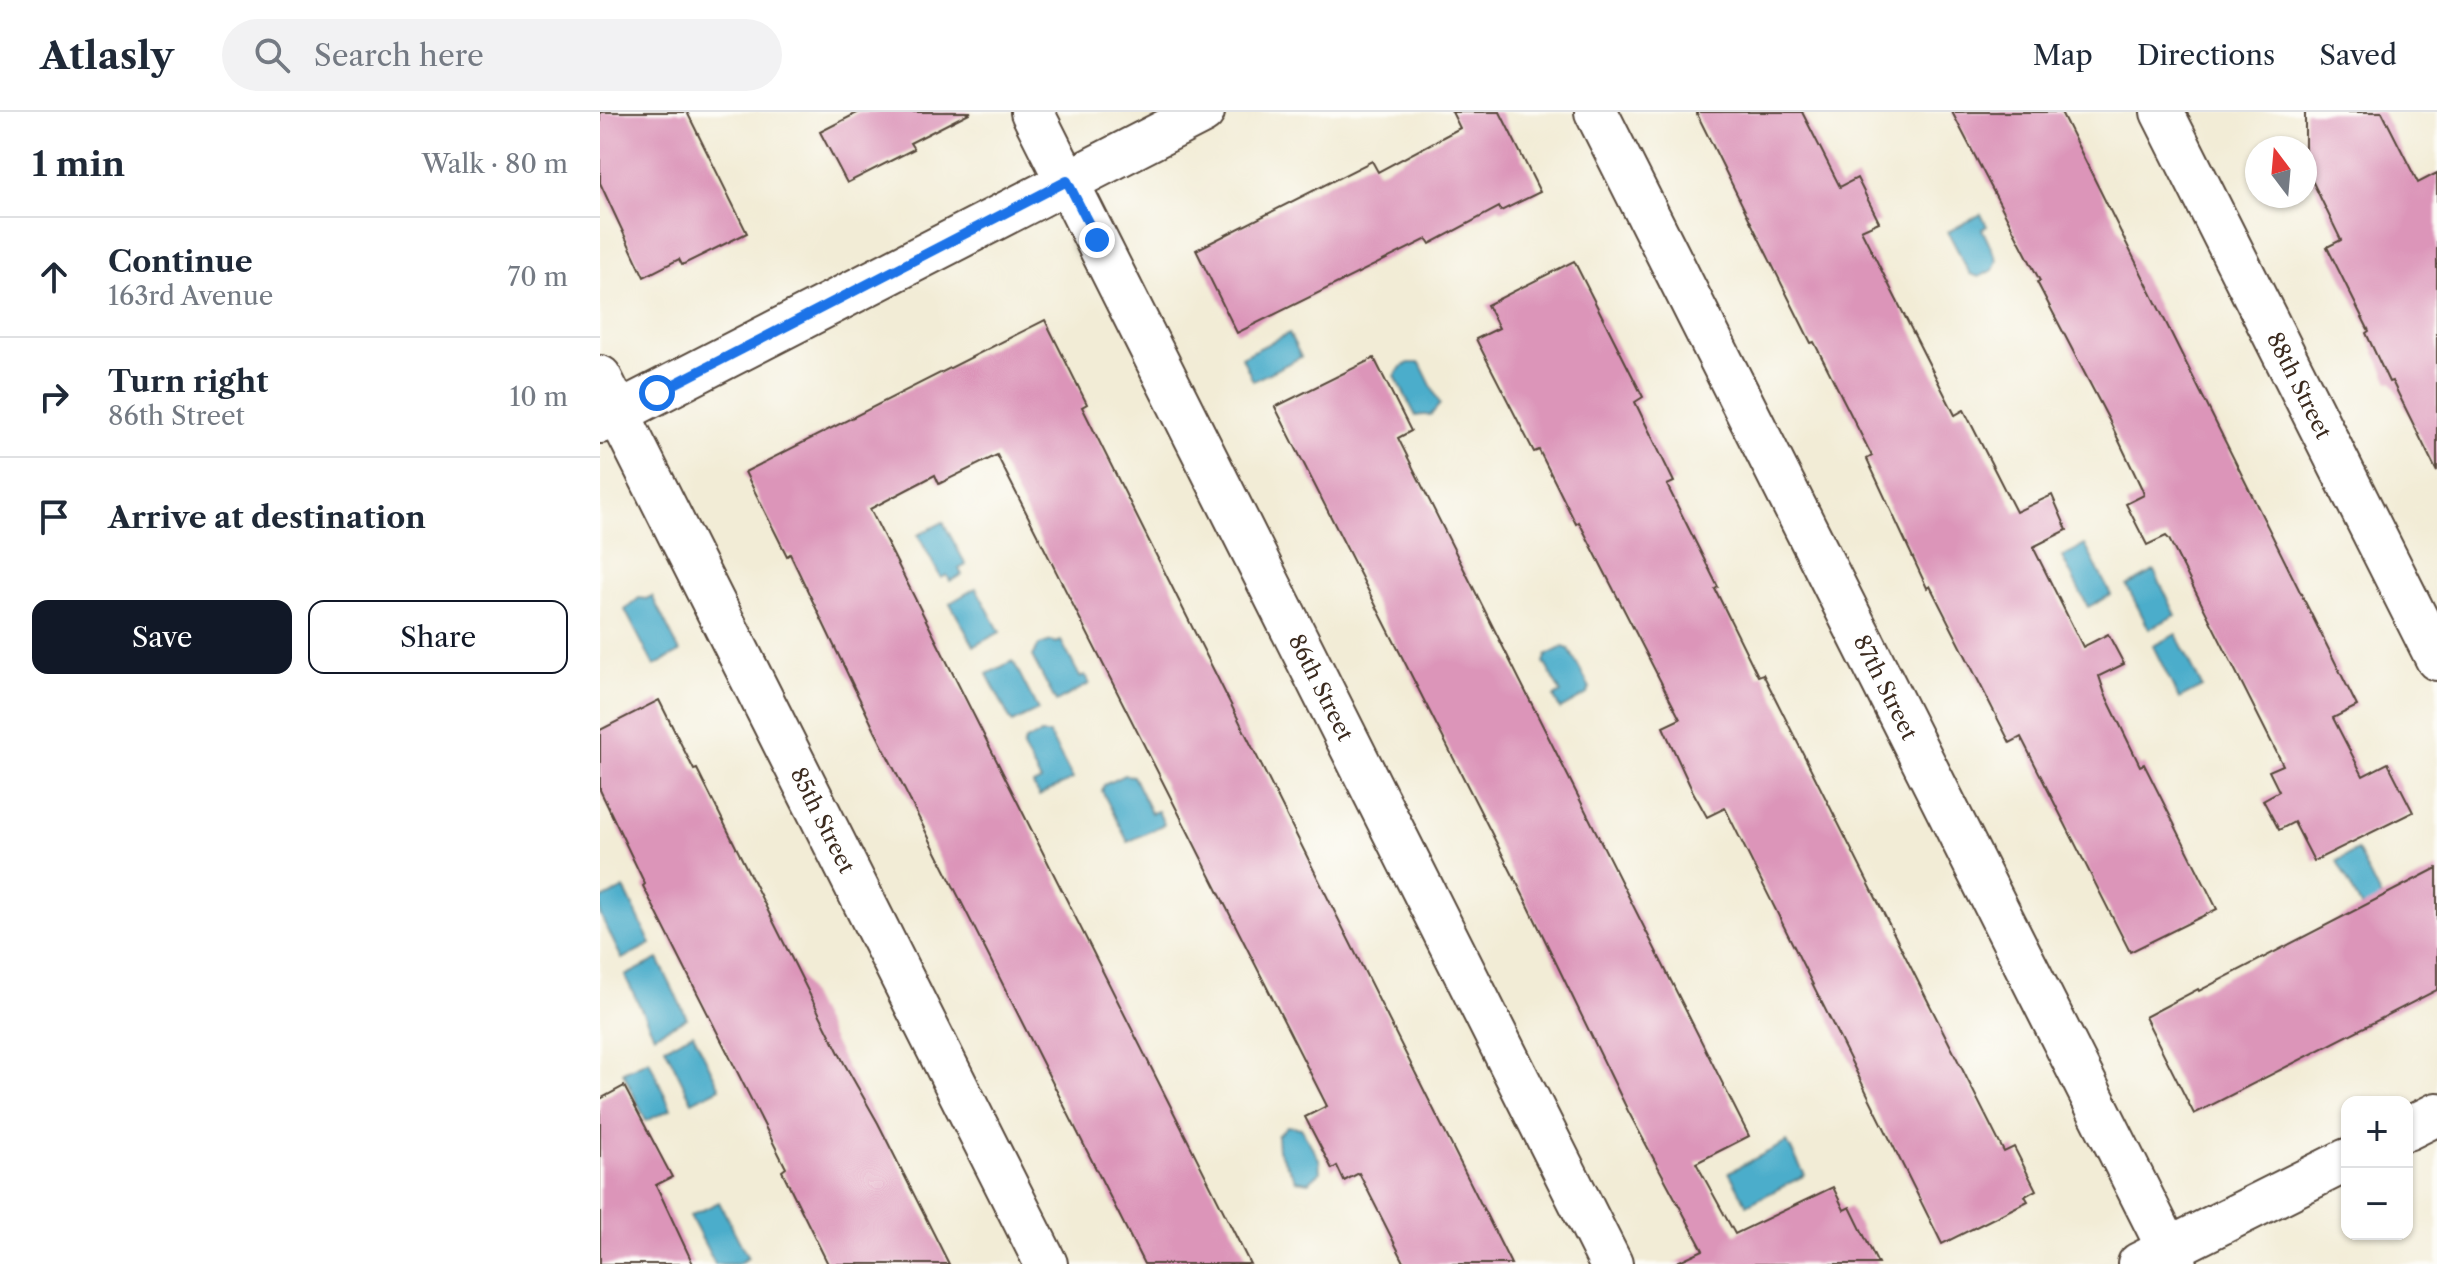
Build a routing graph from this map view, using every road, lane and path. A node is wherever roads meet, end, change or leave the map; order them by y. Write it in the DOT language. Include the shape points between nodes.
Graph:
graph roads {
  1 [pos="1032,112"];
  2 [pos="1203,112"];
  3 [pos="1596,112"];
  4 [pos="2162,112"];
  5 [pos="1067,181"];
  6 [pos="606,404"];
  7 [pos="2437,659"];
  8 [pos="2437,1114"];
  9 [pos="2413,1126"];
  10 [pos="2341,1163"];
  11 [pos="2161,1259"];
  12 [pos="1046,1264"];
  13 [pos="1611,1264"];
  1 -- 5 [label="street, 86th Street"];
  2 -- 5 [label="street"];
  3 -- 11 [label="street, 87th Street"];
  4 -- 7 [label="street, 88th Street"];
  5 -- 6 [label="street"];
  5 -- 13 [label="street, 86th Street"];
  6 -- 12 [label="street, 85th Street"];
  8 -- 9 [label="street"];
  10 -- 11 [label="street"];
}
